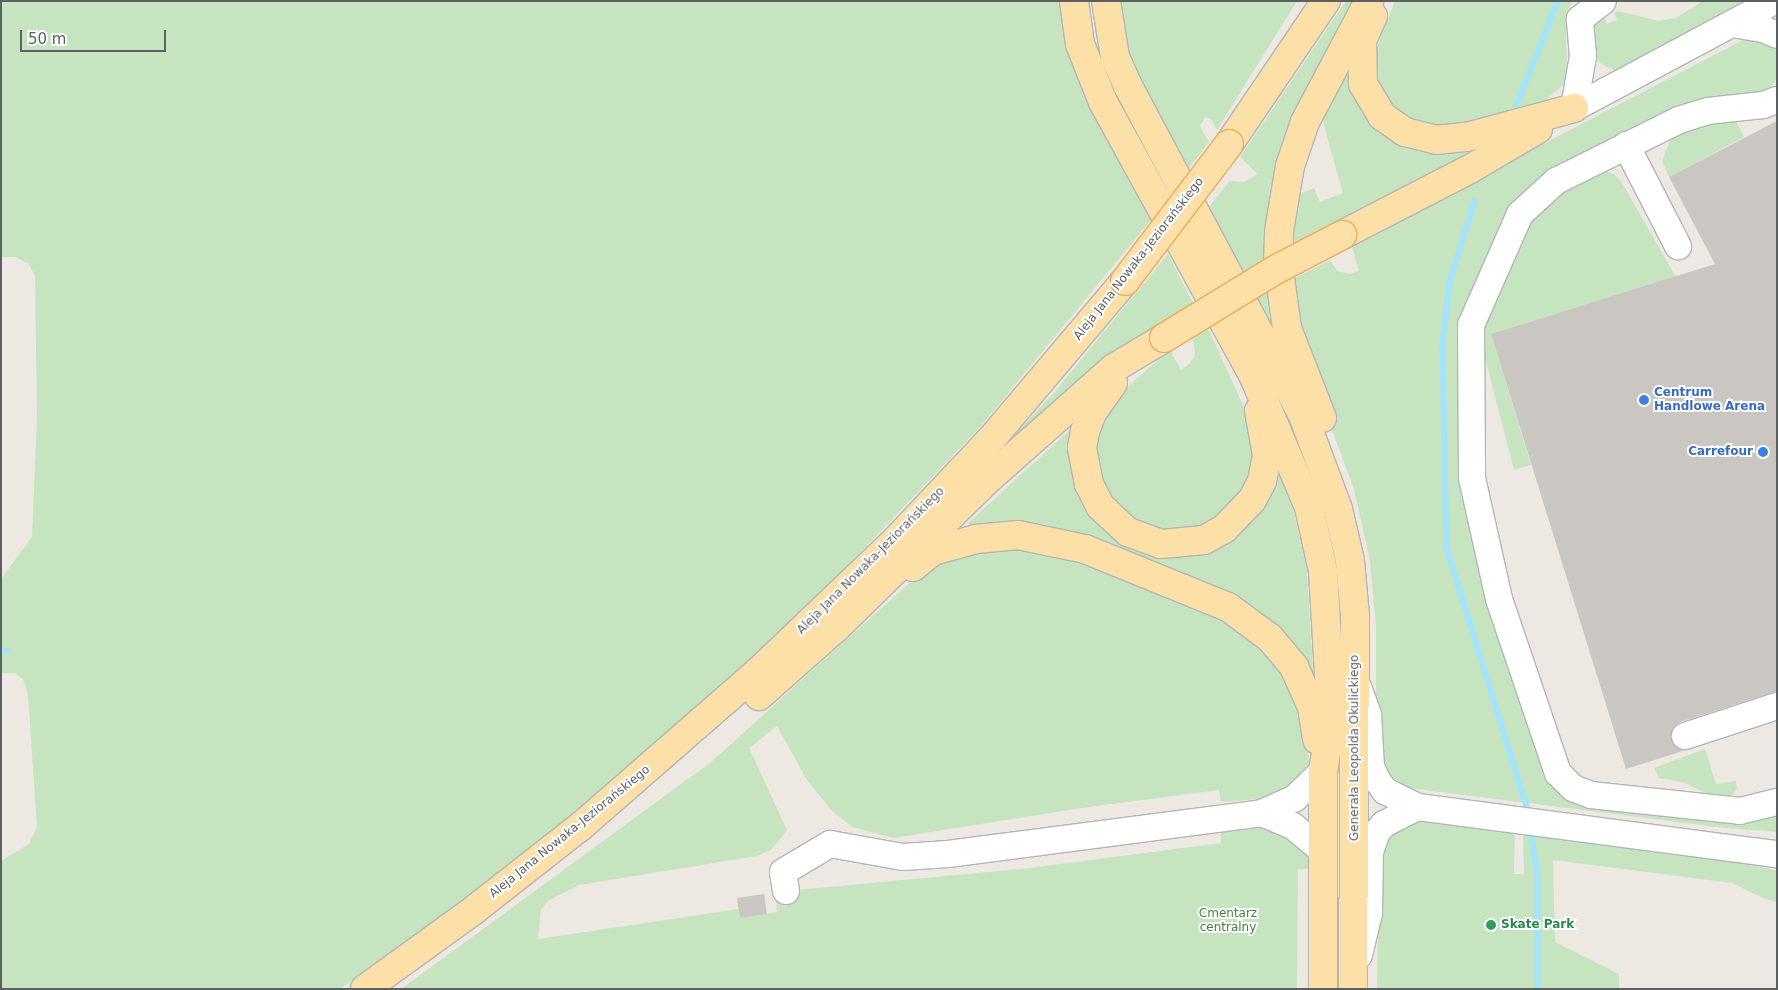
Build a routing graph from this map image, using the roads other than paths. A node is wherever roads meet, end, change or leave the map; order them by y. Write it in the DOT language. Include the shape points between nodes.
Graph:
graph roads {
  1 [pos="1074,1"];
  2 [pos="1106,1"];
  3 [pos="1326,1"];
  4 [pos="1368,1"];
  5 [pos="1379,1"];
  6 [pos="1603,1"];
  7 [pos="1774,1"];
  8 [pos="1581,10"];
  9 [pos="1732,24"];
  10 [pos="1777,35"];
  11 [pos="1583,56"];
  12 [pos="1618,84"];
  13 [pos="1777,100"];
  14 [pos="1574,108"];
  15 [pos="1626,145"];
  16 [pos="1678,246"];
  17 [pos="1220,318"];
  18 [pos="1164,338"];
  19 [pos="1338,509"];
  20 [pos="837,626"];
  21 [pos="1356,679"];
  22 [pos="1777,706"];
  23 [pos="1685,736"];
  24 [pos="1323,771"];
  25 [pos="644,774"];
  26 [pos="1777,802"];
  27 [pos="1418,807"];
  28 [pos="1262,813"];
  29 [pos="1323,851"];
  30 [pos="1777,854"];
  31 [pos="786,891"];
  32 [pos="1353,986"];
  33 [pos="365,989"];
  34 [pos="1323,989"];
  1 -- 17 [label="main road" via="1080,44 1103,102"];
  2 -- 19 [label="main road" via="1115,57 1128,86 1303,415"];
  3 -- 25 [label="main road, Aleja Jana Nowaka-Jeziorańskiego, bridge" via="1229,144 1125,281 993,438 897,539 760,670"];
  4 -- 19 [label="main road" via="1305,122 1290,166 1279,231 1278,262 1287,328 1337,454 1341,475"];
  5 -- 14 [label="main road" via="1362,41 1364,84 1382,116 1405,132 1436,140 1467,137"];
  6 -- 8 [label="street"];
  7 -- 9 [label="street"];
  8 -- 11 [label="street"];
  9 -- 10 [label="street" via="1763,28"];
  9 -- 12 [label="street"];
  11 -- 12 [label="street"];
  11 -- 14 [label="street"];
  12 -- 14 [label="street"];
  13 -- 15 [label="street" via="1763,105 1708,111 1679,120"];
  14 -- 18 [label="main road, bridge" via="1470,169 1266,275"];
  15 -- 16 [label="street"];
  15 -- 26 [label="street" via="1556,181 1520,214 1473,318 1472,478 1497,590 1553,765 1573,788 1591,795 1740,811"];
  17 -- 18 [label="main road" via="1257,403 1266,455 1262,480 1252,500 1224,530 1204,540 1161,544 1128,532 1100,506 1084,464 1085,431 1092,413 1115,380"];
  17 -- 24 [label="main road" via="1254,378 1310,507 1323,571 1327,637 1329,734"];
  18 -- 20 [label="main road" via="1114,368 992,476"];
  19 -- 21 [label="main road, Generała Leopolda Okulickiego" via="1353,588"];
  20 -- 24 [label="main road" via="934,551 976,539 1018,535 1085,549 1228,607 1270,638 1294,667 1312,707"];
  20 -- 25 [label="main road" via="752,702"];
  21 -- 27 [label="street" via="1368,715 1371,767 1377,780 1385,791"];
  21 -- 32 [label="main road, Generała Leopolda Okulickiego"];
  22 -- 23 [label="street"];
  24 -- 28 [label="street" via="1295,798"];
  24 -- 29 [label="main road"];
  25 -- 33 [label="main road, Aleja Jana Nowaka-Jeziorańskiego" via="474,910"];
  27 -- 30 [label="street"];
  27 -- 32 [label="street" via="1384,824 1377,832 1370,852 1369,913"];
  28 -- 29 [label="street" via="1293,826"];
  28 -- 31 [label="street" via="939,855 903,857 830,844 783,872"];
  29 -- 34 [label="main road"];
}
